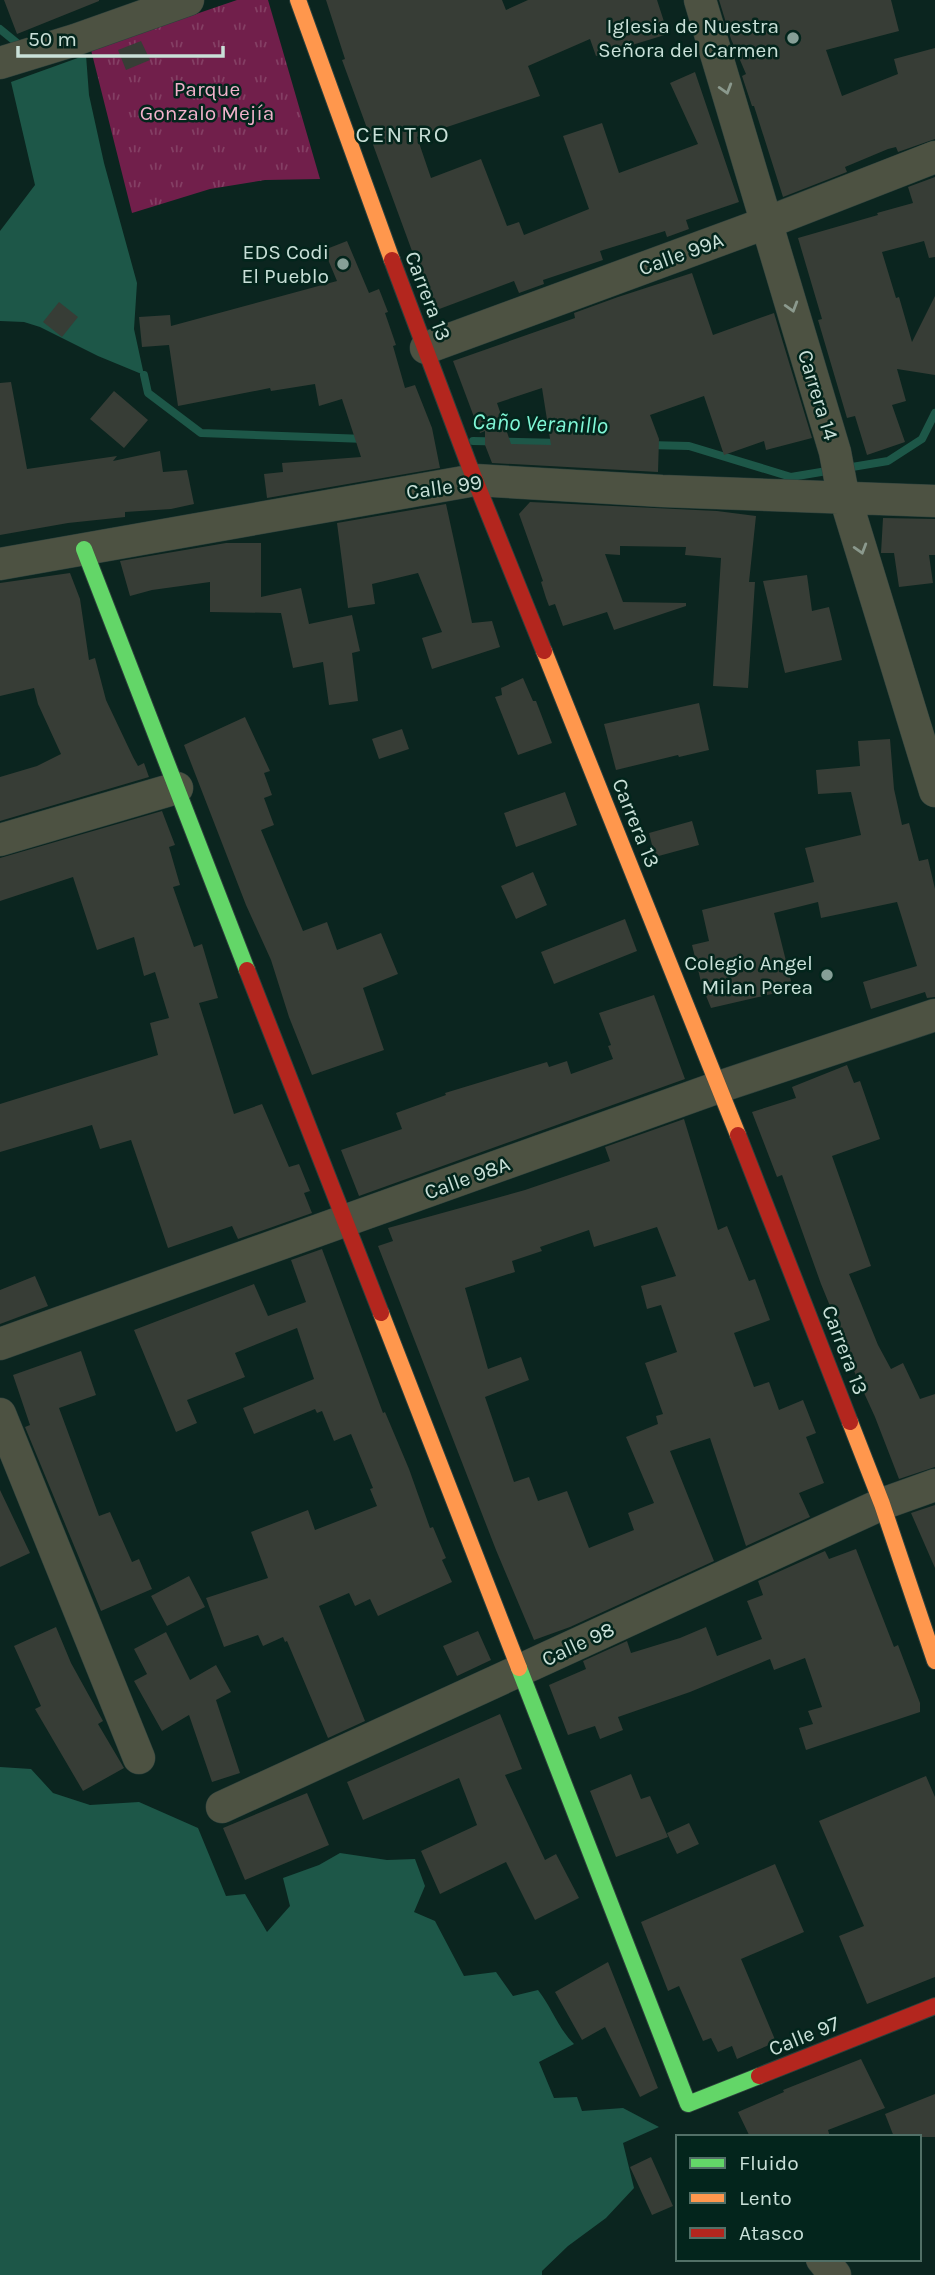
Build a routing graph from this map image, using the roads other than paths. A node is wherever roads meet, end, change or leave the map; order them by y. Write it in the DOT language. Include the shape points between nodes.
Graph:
graph roads {
  1 [pos="188,0"];
  2 [pos="298,0"];
  3 [pos="700,0"];
  4 [pos="0,63"];
  5 [pos="935,157"];
  6 [pos="766,223"];
  7 [pos="426,348"];
  8 [pos="472,472"];
  9 [pos="844,491"];
  10 [pos="935,501"];
  11 [pos="84,549"];
  12 [pos="0,564"];
  13 [pos="177,788"];
  14 [pos="935,791"];
  15 [pos="0,840"];
  16 [pos="935,1015"];
  17 [pos="719,1087"];
  18 [pos="345,1222"];
  19 [pos="0,1344"];
  20 [pos="0,1415"];
  21 [pos="935,1485"];
  22 [pos="882,1504"];
  23 [pos="935,1661"];
  24 [pos="520,1670"];
  25 [pos="139,1759"];
  26 [pos="222,1807"];
  27 [pos="935,2006"];
  28 [pos="824,2261"];
  29 [pos="835,2275"];
  1 -- 4 [label="street"];
  2 -- 7 [label="street, Carrera 13"];
  3 -- 6 [label="street, Carrera 14, one-way"];
  5 -- 6 [label="street, Calle 99A"];
  6 -- 7 [label="street, Calle 99A"];
  6 -- 9 [label="street, Carrera 14, one-way"];
  7 -- 8 [label="street, Carrera 13"];
  8 -- 9 [label="street, Calle 99" via="662,491"];
  8 -- 11 [label="street, Calle 99"];
  8 -- 17 [label="street, Carrera 13"];
  9 -- 10 [label="street, Calle 99"];
  9 -- 14 [label="street, Carrera 14, one-way"];
  11 -- 12 [label="street, Calle 99"];
  11 -- 13 [label="street"];
  13 -- 15 [label="street"];
  13 -- 18 [label="street"];
  16 -- 17 [label="street, Calle 98A"];
  17 -- 18 [label="street, Calle 98A"];
  17 -- 22 [label="street, Carrera 13"];
  18 -- 19 [label="street, Calle 98A"];
  18 -- 24 [label="street"];
  20 -- 25 [label="street"];
  21 -- 22 [label="street, Calle 98"];
  22 -- 23 [label="street, Carrera 13"];
  22 -- 24 [label="street, Calle 98"];
  24 -- 26 [label="street, Calle 98"];
  24 -- 27 [label="street, Calle 97" via="688,2104"];
  28 -- 29 [label="street"];
}
